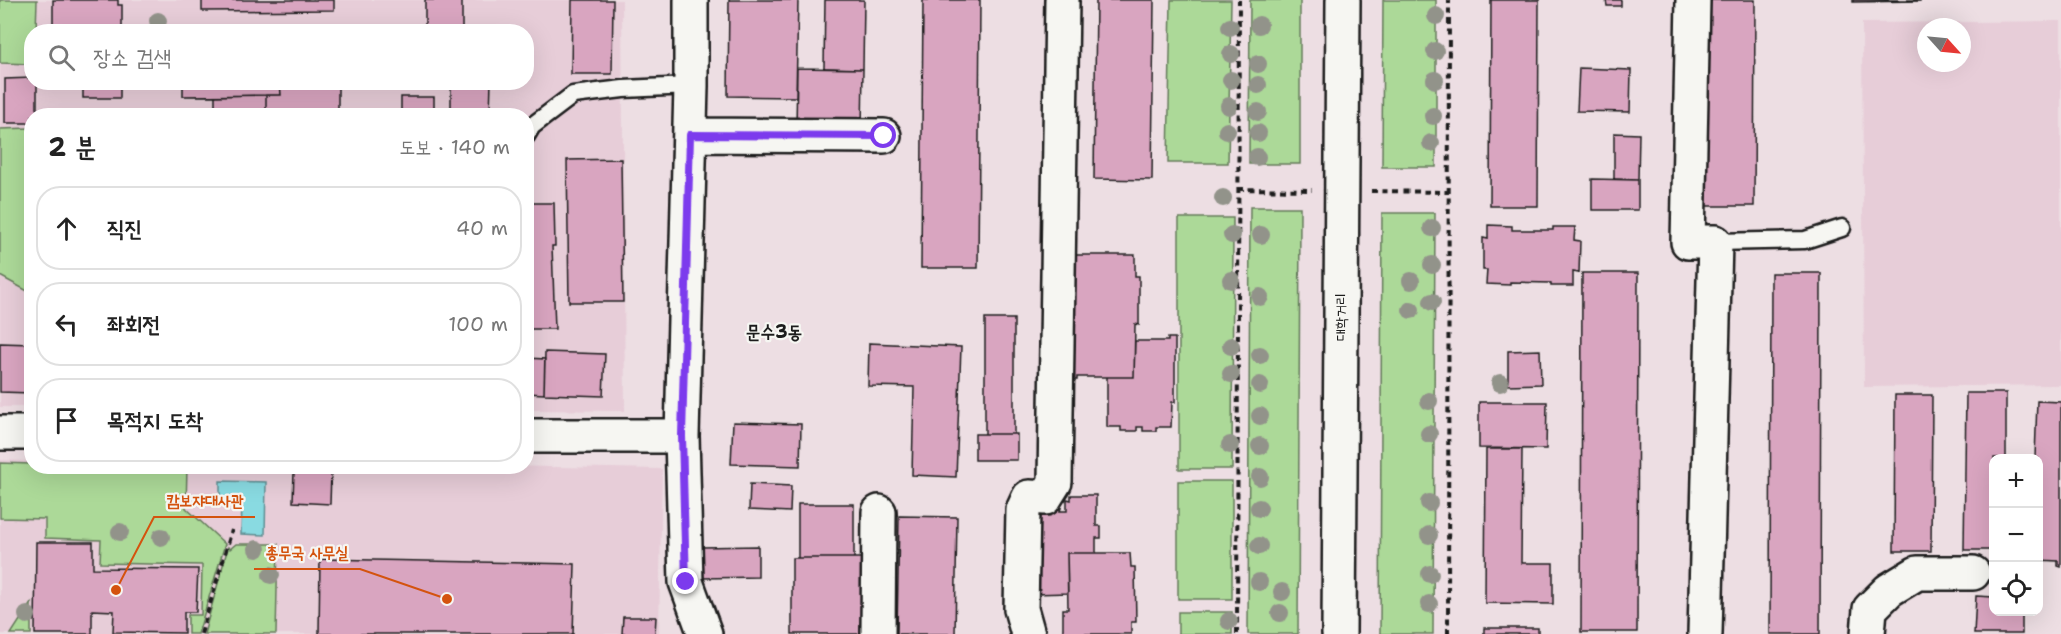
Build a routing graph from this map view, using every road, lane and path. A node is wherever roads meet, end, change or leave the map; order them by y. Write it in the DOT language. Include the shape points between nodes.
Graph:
graph roads {
  1 [pos="691,0"];
  2 [pos="1062,0"];
  3 [pos="1239,0"];
  4 [pos="1342,0"];
  5 [pos="1449,0"];
  6 [pos="1693,0"];
  7 [pos="691,86"];
  8 [pos="534,124"];
  9 [pos="690,135"];
  10 [pos="884,136"];
  11 [pos="1842,228"];
  12 [pos="1715,242"];
  13 [pos="0,433"];
  14 [pos="24,433"];
  15 [pos="534,436"];
  16 [pos="682,436"];
  17 [pos="879,512"];
  18 [pos="232,530"];
  19 [pos="1973,573"];
  20 [pos="201,634"];
  21 [pos="705,634"];
  22 [pos="878,634"];
  23 [pos="1028,634"];
  24 [pos="1237,634"];
  25 [pos="1339,634"];
  26 [pos="1448,634"];
  27 [pos="1705,634"];
  28 [pos="1868,634"];
  1 -- 7 [label="street"];
  2 -- 23 [label="street" via="1055,482 1045,498 1029,497 1023,510 1022,609"];
  3 -- 24 [label="path"];
  4 -- 25 [label="street, 대학거리"];
  5 -- 26 [label="path"];
  6 -- 12 [label="street" via="1688,242"];
  7 -- 8 [label="lane" via="573,95"];
  7 -- 9 [label="street"];
  9 -- 10 [label="street"];
  9 -- 16 [label="street"];
  11 -- 12 [label="lane" via="1805,240"];
  12 -- 27 [label="street"];
  13 -- 14 [label="street"];
  15 -- 16 [label="street"];
  16 -- 21 [label="street" via="686,582"];
  17 -- 22 [label="street"];
  18 -- 20 [label="path"];
  19 -- 28 [label="street" via="1917,573 1898,584 1870,609"];
}
